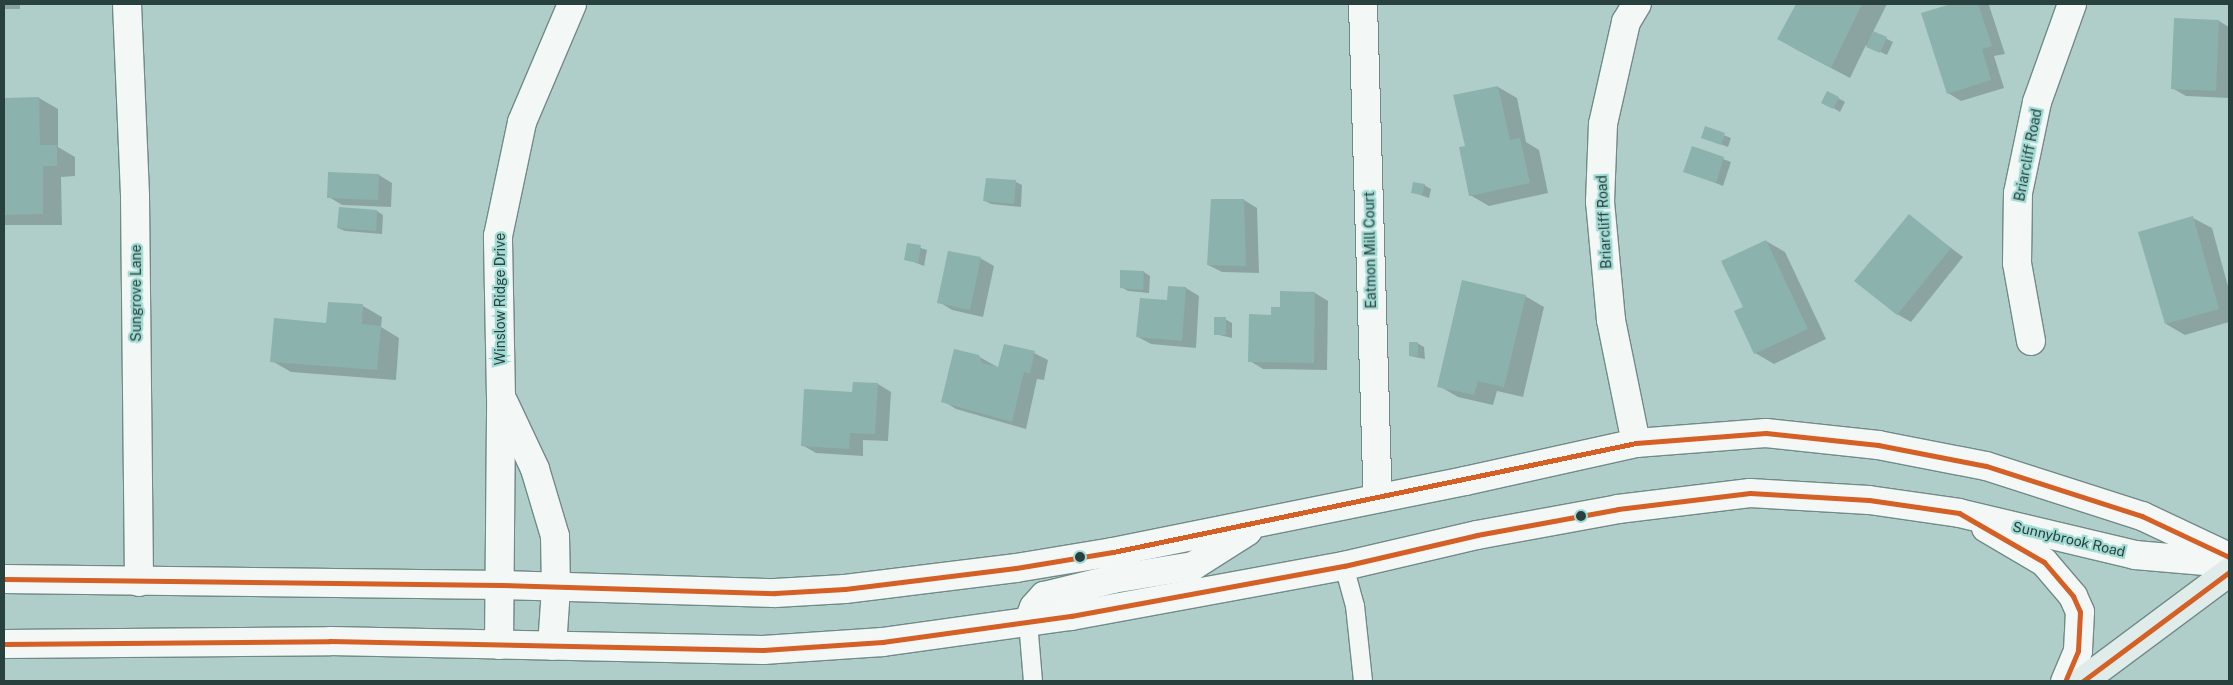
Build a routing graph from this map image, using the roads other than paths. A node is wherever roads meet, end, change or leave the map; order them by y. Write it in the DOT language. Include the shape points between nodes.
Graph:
graph roads {
  1 [pos="127,4"];
  2 [pos="572,4"];
  3 [pos="1363,4"];
  4 [pos="1637,4"];
  5 [pos="2072,4"];
  6 [pos="2031,341"];
  7 [pos="501,397"];
  8 [pos="1636,443"];
  9 [pos="1378,497"];
  10 [pos="1959,512"];
  11 [pos="1259,523"];
  12 [pos="2229,557"];
  13 [pos="2229,563"];
  14 [pos="1344,566"];
  15 [pos="2229,572"];
  16 [pos="4,579"];
  17 [pos="139,582"];
  18 [pos="501,585"];
  19 [pos="556,589"];
  20 [pos="1028,622"];
  21 [pos="4,644"];
  22 [pos="499,645"];
  23 [pos="552,646"];
  24 [pos="1033,681"];
  25 [pos="1363,681"];
  26 [pos="2065,681"];
  27 [pos="2083,681"];
  1 -- 17 [label="main road, Sungrove Lane" via="135,197"];
  2 -- 7 [label="main road, Winslow Ridge Drive" via="522,122 498,236"];
  3 -- 9 [label="main road, Eatmon Mill Court"];
  4 -- 8 [label="main road, Briarcliff Road" via="1626,22 1603,124 1600,202 1611,320"];
  5 -- 6 [label="main road, Briarcliff Road" via="2038,102 2018,193 2017,263"];
  7 -- 18 [label="main road, Winslow Ridge Drive"];
  7 -- 19 [label="main road, Winslow Ridge Drive" via="535,469 555,536"];
  8 -- 9 [label="main road" via="1483,478"];
  8 -- 12 [label="main road" via="1766,433 1908,450 1986,466 2142,516"];
  9 -- 11 [label="main road"];
  10 -- 13 [label="main road, Sunnybrook Road" via="2135,555"];
  10 -- 14 [label="main road, Sunnybrook Road" via="1869,500 1750,493 1618,509 1477,535"];
  10 -- 26 [label="main road" via="2044,562 2073,596 2080,612 2078,651"];
  11 -- 19 [label="main road" via="1016,568 845,589 775,593"];
  11 -- 20 [label="main road" via="1193,566 1113,579 1044,596 1034,607"];
  14 -- 20 [label="main road, Sunnybrook Road"];
  14 -- 25 [label="lane" via="1354,606"];
  15 -- 27 [label="main road"];
  16 -- 17 [label="main road"];
  17 -- 18 [label="main road"];
  18 -- 19 [label="main road"];
  18 -- 22 [label="main road, Winslow Ridge Drive"];
  19 -- 23 [label="main road, Winslow Ridge Drive"];
  20 -- 23 [label="main road, Sunnybrook Road" via="882,642 763,650"];
  20 -- 24 [label="lane"];
  21 -- 22 [label="main road, Sunnybrook Road" via="330,641"];
  22 -- 23 [label="main road, Sunnybrook Road"];
}
